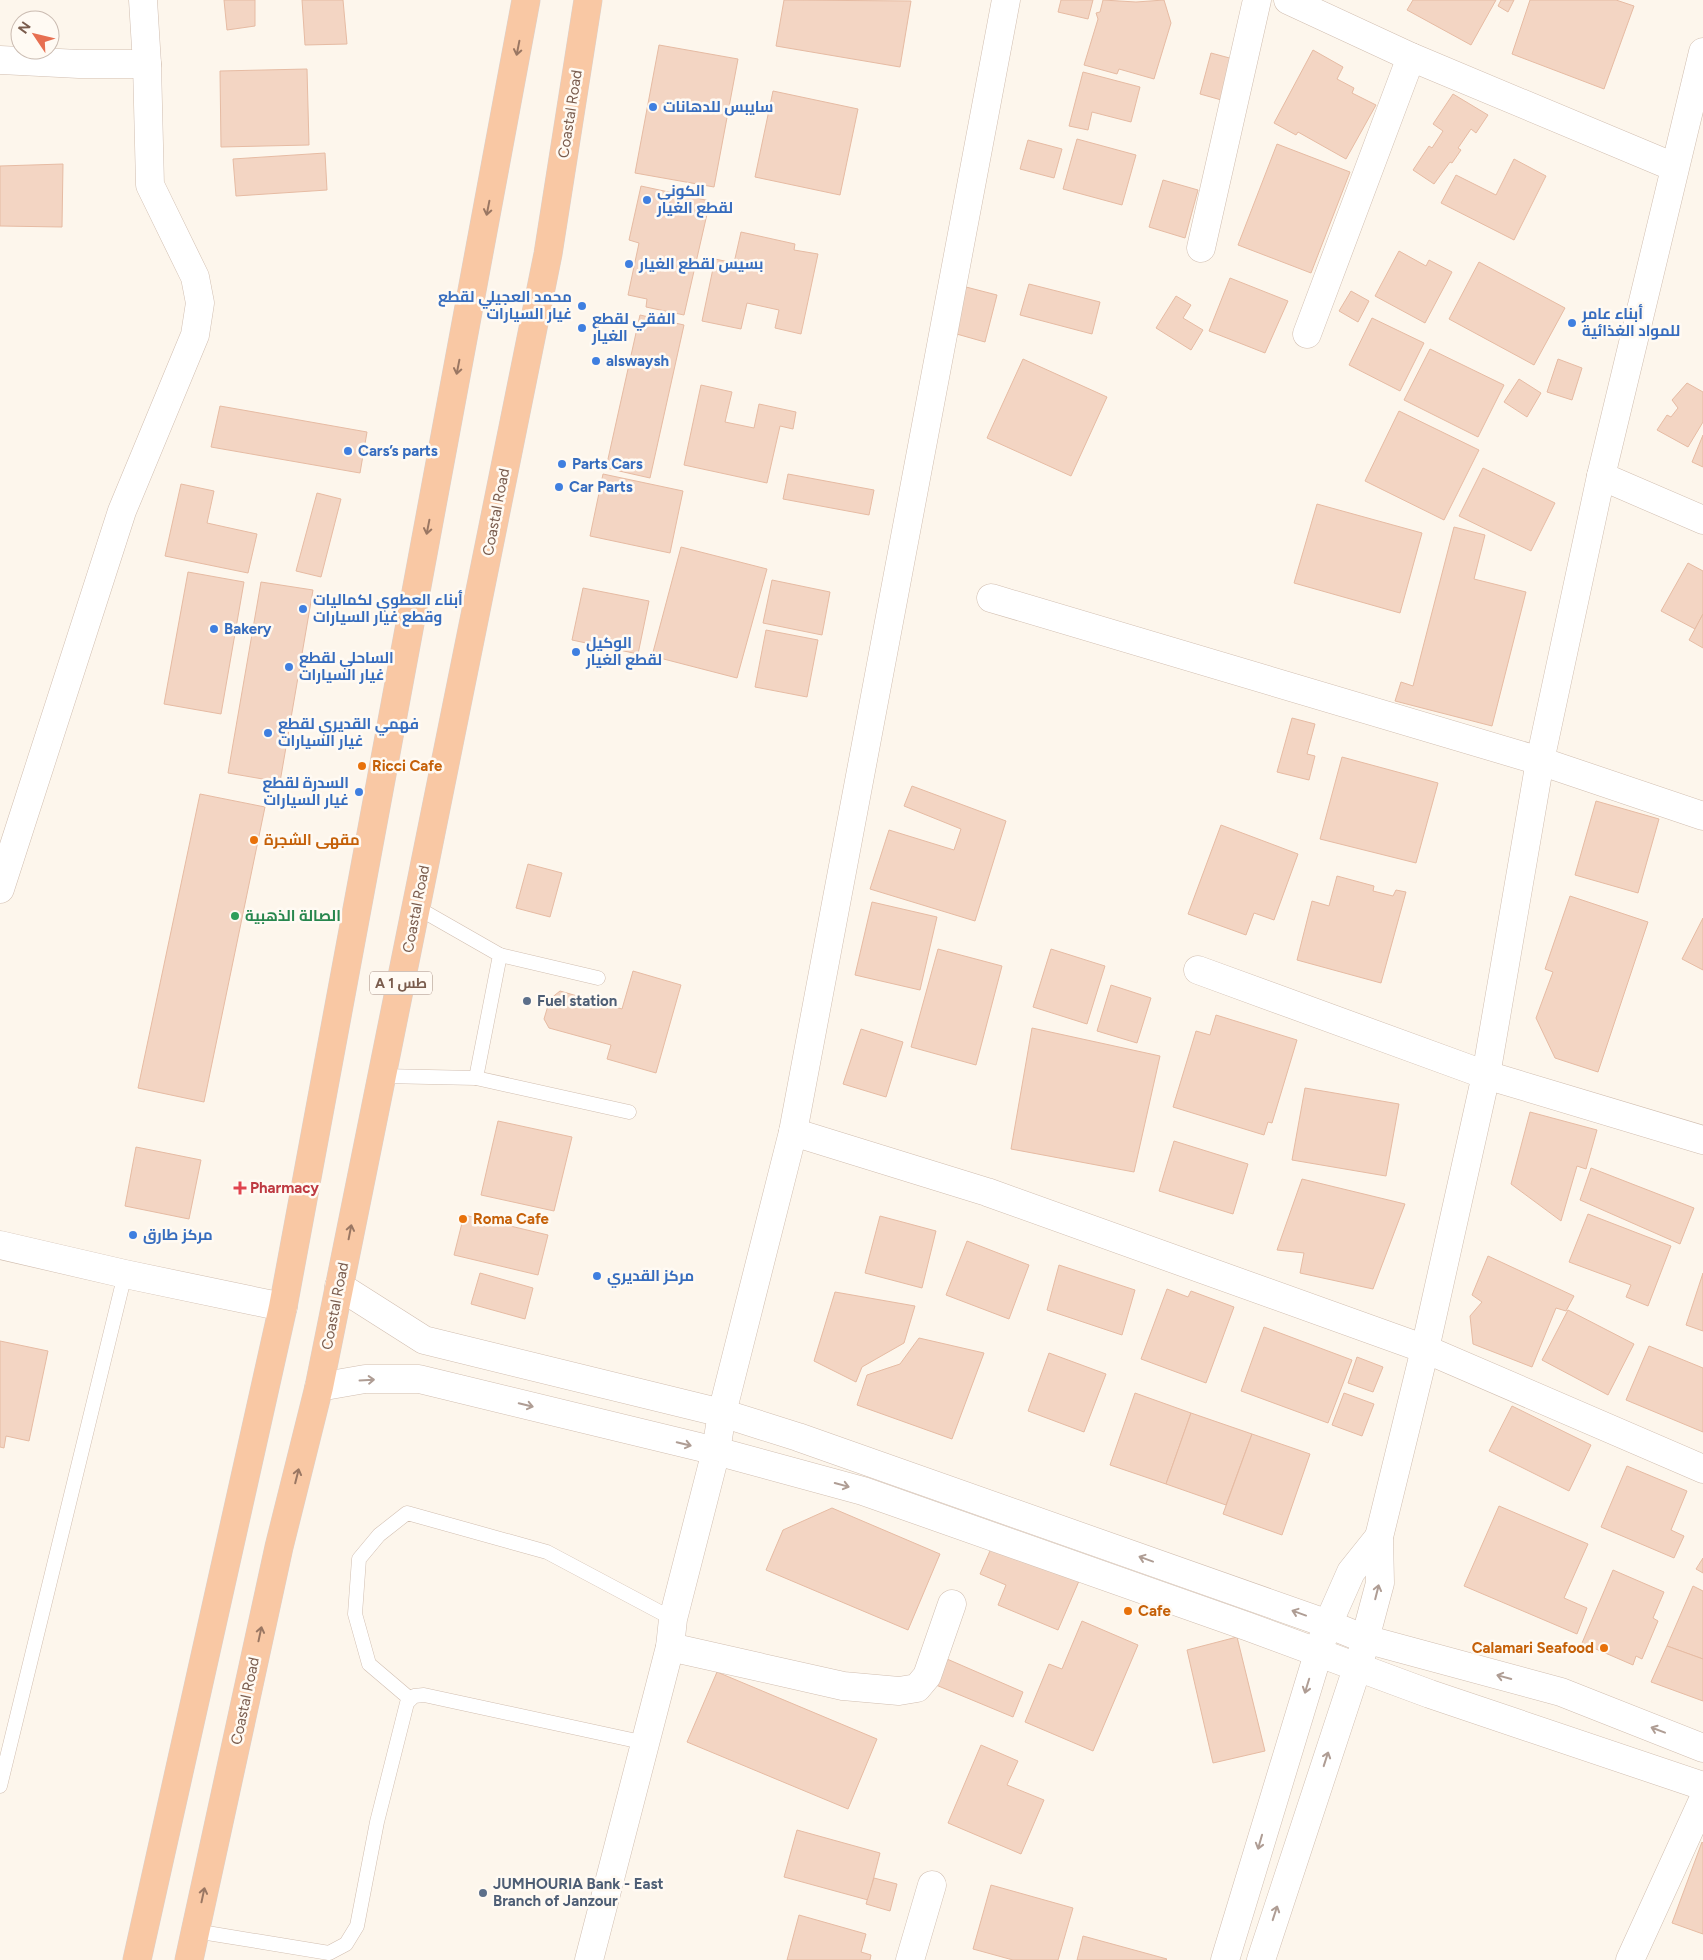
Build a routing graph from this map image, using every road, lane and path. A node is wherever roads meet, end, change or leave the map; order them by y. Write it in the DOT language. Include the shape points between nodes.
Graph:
graph roads {
  1 [pos="143,0"];
  2 [pos="526,0"];
  3 [pos="588,0"];
  4 [pos="1006,0"];
  5 [pos="1257,0"];
  6 [pos="1288,0"];
  7 [pos="1703,52"];
  8 [pos="1411,57"];
  9 [pos="0,60"];
  10 [pos="147,64"];
  11 [pos="1674,167"];
  12 [pos="1201,248"];
  13 [pos="1307,334"];
  14 [pos="1601,476"];
  15 [pos="1703,520"];
  16 [pos="991,598"];
  17 [pos="1540,761"];
  18 [pos="1703,816"];
  19 [pos="0,888"];
  20 [pos="416,907"];
  21 [pos="500,955"];
  22 [pos="1198,970"];
  23 [pos="598,978"];
  24 [pos="1486,1075"];
  25 [pos="382,1076"];
  26 [pos="476,1078"];
  27 [pos="629,1112"];
  28 [pos="794,1132"];
  29 [pos="1703,1140"];
  30 [pos="0,1245"];
  31 [pos="125,1274"];
  32 [pos="339,1286"];
  33 [pos="283,1307"];
  34 [pos="424,1340"];
  35 [pos="1425,1349"];
  36 [pos="419,1380"];
  37 [pos="319,1387"];
  38 [pos="722,1413"];
  39 [pos="716,1451"];
  40 [pos="1703,1469"];
  41 [pos="1378,1537"];
  42 [pos="952,1604"];
  43 [pos="673,1619"];
  44 [pos="1328,1624"];
  45 [pos="1365,1639"];
  46 [pos="670,1647"];
  47 [pos="1318,1652"];
  48 [pos="1359,1667"];
  49 [pos="409,1698"];
  50 [pos="646,1743"];
  51 [pos="1703,1748"];
  52 [pos="0,1786"];
  53 [pos="1703,1786"];
  54 [pos="1703,1800"];
  55 [pos="932,1886"];
  56 [pos="195,1931"];
  57 [pos="137,1960"];
  58 [pos="188,1960"];
  59 [pos="590,1960"];
  60 [pos="910,1960"];
  61 [pos="1225,1960"];
  62 [pos="1261,1960"];
  63 [pos="1630,1960"];
  1 -- 10 [label="street"];
  2 -- 33 [label="highway, one-way"];
  3 -- 20 [label="highway, Coastal Road / A 1 طس" via="548,254"];
  4 -- 28 [label="street"];
  5 -- 12 [label="street"];
  6 -- 8 [label="street"];
  7 -- 11 [label="street"];
  8 -- 11 [label="street"];
  8 -- 13 [label="street"];
  9 -- 10 [label="street"];
  10 -- 19 [label="street" via="150,185 196,277 200,303 195,335 122,511"];
  11 -- 14 [label="street"];
  14 -- 15 [label="street"];
  14 -- 17 [label="street"];
  16 -- 17 [label="street"];
  17 -- 18 [label="street"];
  17 -- 24 [label="street"];
  20 -- 21 [label="lane"];
  20 -- 25 [label="highway, Coastal Road / A 1 طس"];
  21 -- 23 [label="lane"];
  21 -- 26 [label="lane"];
  22 -- 24 [label="street"];
  24 -- 29 [label="street"];
  24 -- 35 [label="street"];
  25 -- 26 [label="lane"];
  32 -- 25 [label="highway, Coastal Road / A 1 طس, one-way"];
  26 -- 27 [label="lane"];
  28 -- 35 [label="street" via="987,1192"];
  28 -- 38 [label="street"];
  30 -- 31 [label="street"];
  31 -- 33 [label="street"];
  31 -- 52 [label="lane"];
  32 -- 34 [label="street"];
  32 -- 37 [label="highway, Coastal Road / A 1 طس"];
  33 -- 57 [label="highway"];
  34 -- 36 [label="street"];
  34 -- 38 [label="street"];
  35 -- 40 [label="street"];
  35 -- 41 [label="street"];
  37 -- 36 [label="street, one-way" via="365,1379"];
  36 -- 39 [label="street, one-way"];
  56 -- 37 [label="highway, Coastal Road / A 1 طس, one-way" via="279,1547"];
  38 -- 39 [label="street"];
  44 -- 38 [label="street, one-way" via="999,1506"];
  39 -- 43 [label="street"];
  39 -- 47 [label="street, one-way" via="863,1491"];
  41 -- 44 [label="street" via="1352,1572"];
  45 -- 41 [label="street, one-way" via="1380,1583"];
  42 -- 46 [label="street" via="927,1676 917,1688 899,1691 842,1686"];
  43 -- 46 [label="street"];
  43 -- 49 [label="lane" via="547,1552 407,1513 379,1535 359,1559 355,1614 369,1664"];
  44 -- 45 [label="street"];
  44 -- 47 [label="street"];
  45 -- 48 [label="street"];
  51 -- 45 [label="street, one-way" via="1561,1692"];
  46 -- 50 [label="street"];
  47 -- 48 [label="street"];
  47 -- 61 [label="street, one-way"];
  48 -- 53 [label="street"];
  62 -- 48 [label="street, one-way"];
  49 -- 50 [label="lane" via="424,1695"];
  49 -- 56 [label="lane" via="377,1822 357,1926 346,1944 329,1953"];
  50 -- 59 [label="street"];
  54 -- 63 [label="street"];
  55 -- 60 [label="street"];
  56 -- 58 [label="highway, Coastal Road / A 1 طس"];
}
